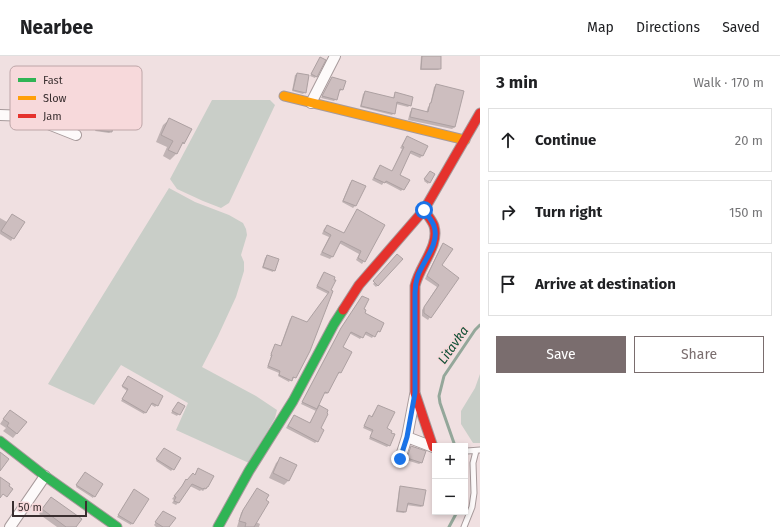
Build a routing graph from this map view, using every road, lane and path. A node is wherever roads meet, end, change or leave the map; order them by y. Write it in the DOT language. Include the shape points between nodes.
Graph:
graph roads {
  1 [pos="335,56"];
  2 [pos="284,96"];
  3 [pos="311,103"];
  4 [pos="480,113"];
  5 [pos="0,115"];
  6 [pos="10,115"];
  7 [pos="63,130"];
  8 [pos="76,135"];
  9 [pos="465,140"];
  10 [pos="424,210"];
  11 [pos="415,393"];
  12 [pos="407,437"];
  13 [pos="0,441"];
  14 [pos="432,443"];
  15 [pos="432,447"];
  16 [pos="478,451"];
  17 [pos="400,459"];
  18 [pos="45,476"];
  19 [pos="10,527"];
  20 [pos="117,527"];
  21 [pos="218,527"];
  22 [pos="464,527"];
  1 -- 3 [label="street"];
  2 -- 3 [label="street"];
  3 -- 9 [label="street"];
  4 -- 9 [label="street"];
  5 -- 6 [label="street"];
  7 -- 8 [label="street"];
  9 -- 10 [label="street"];
  10 -- 11 [label="street" via="434,225 435,235 434,244 415,288"];
  10 -- 21 [label="street" via="359,286 338,317 293,401 249,471"];
  11 -- 12 [label="street"];
  11 -- 14 [label="street"];
  12 -- 15 [label="street"];
  12 -- 17 [label="street"];
  13 -- 18 [label="street"];
  16 -- 22 [label="lane" via="473,463 472,507"];
  18 -- 19 [label="street"];
  18 -- 20 [label="street"];
}
